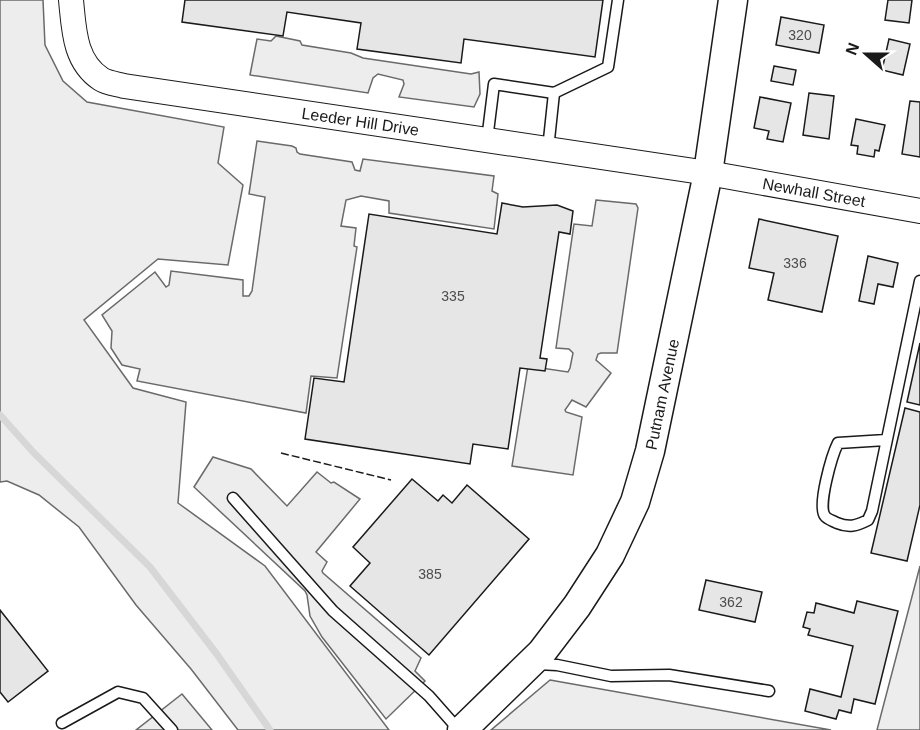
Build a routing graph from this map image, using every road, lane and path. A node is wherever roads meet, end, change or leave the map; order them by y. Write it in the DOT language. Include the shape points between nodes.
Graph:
graph roads {
  1 [pos="71,0"];
  2 [pos="618,0"];
  3 [pos="733,0"];
  4 [pos="554,93"];
  5 [pos="487,140"];
  6 [pos="548,149"];
  7 [pos="708,173"];
  8 [pos="920,211"];
  9 [pos="920,281"];
  10 [pos="886,440"];
  11 [pos="233,498"];
  12 [pos="531,663"];
  13 [pos="769,692"];
  14 [pos="62,723"];
  15 [pos="172,730"];
  16 [pos="461,730"];
  1 -- 5 [label="street, Leeder Hill Drive" via="76,43 84,62 102,80"];
  2 -- 4 [label="lane" via="608,67"];
  3 -- 7 [label="main road, Putnam Avenue"];
  4 -- 5 [label="lane" via="494,84"];
  4 -- 6 [label="lane"];
  5 -- 6 [label="street, Leeder Hill Drive"];
  6 -- 7 [label="street, Leeder Hill Drive"];
  7 -- 8 [label="street, Newhall Street"];
  7 -- 12 [label="main road, Putnam Avenue" via="650,451 635,502 594,581"];
  9 -- 10 [label="lane"];
  10 -- 10 [label="lane" via="838,443 822,506 831,521 855,527 868,520"];
  11 -- 16 [label="lane" via="333,610"];
  12 -- 13 [label="lane" via="611,676 669,675"];
  12 -- 16 [label="main road, Putnam Avenue"];
  14 -- 15 [label="lane" via="118,692 143,698"];
}
